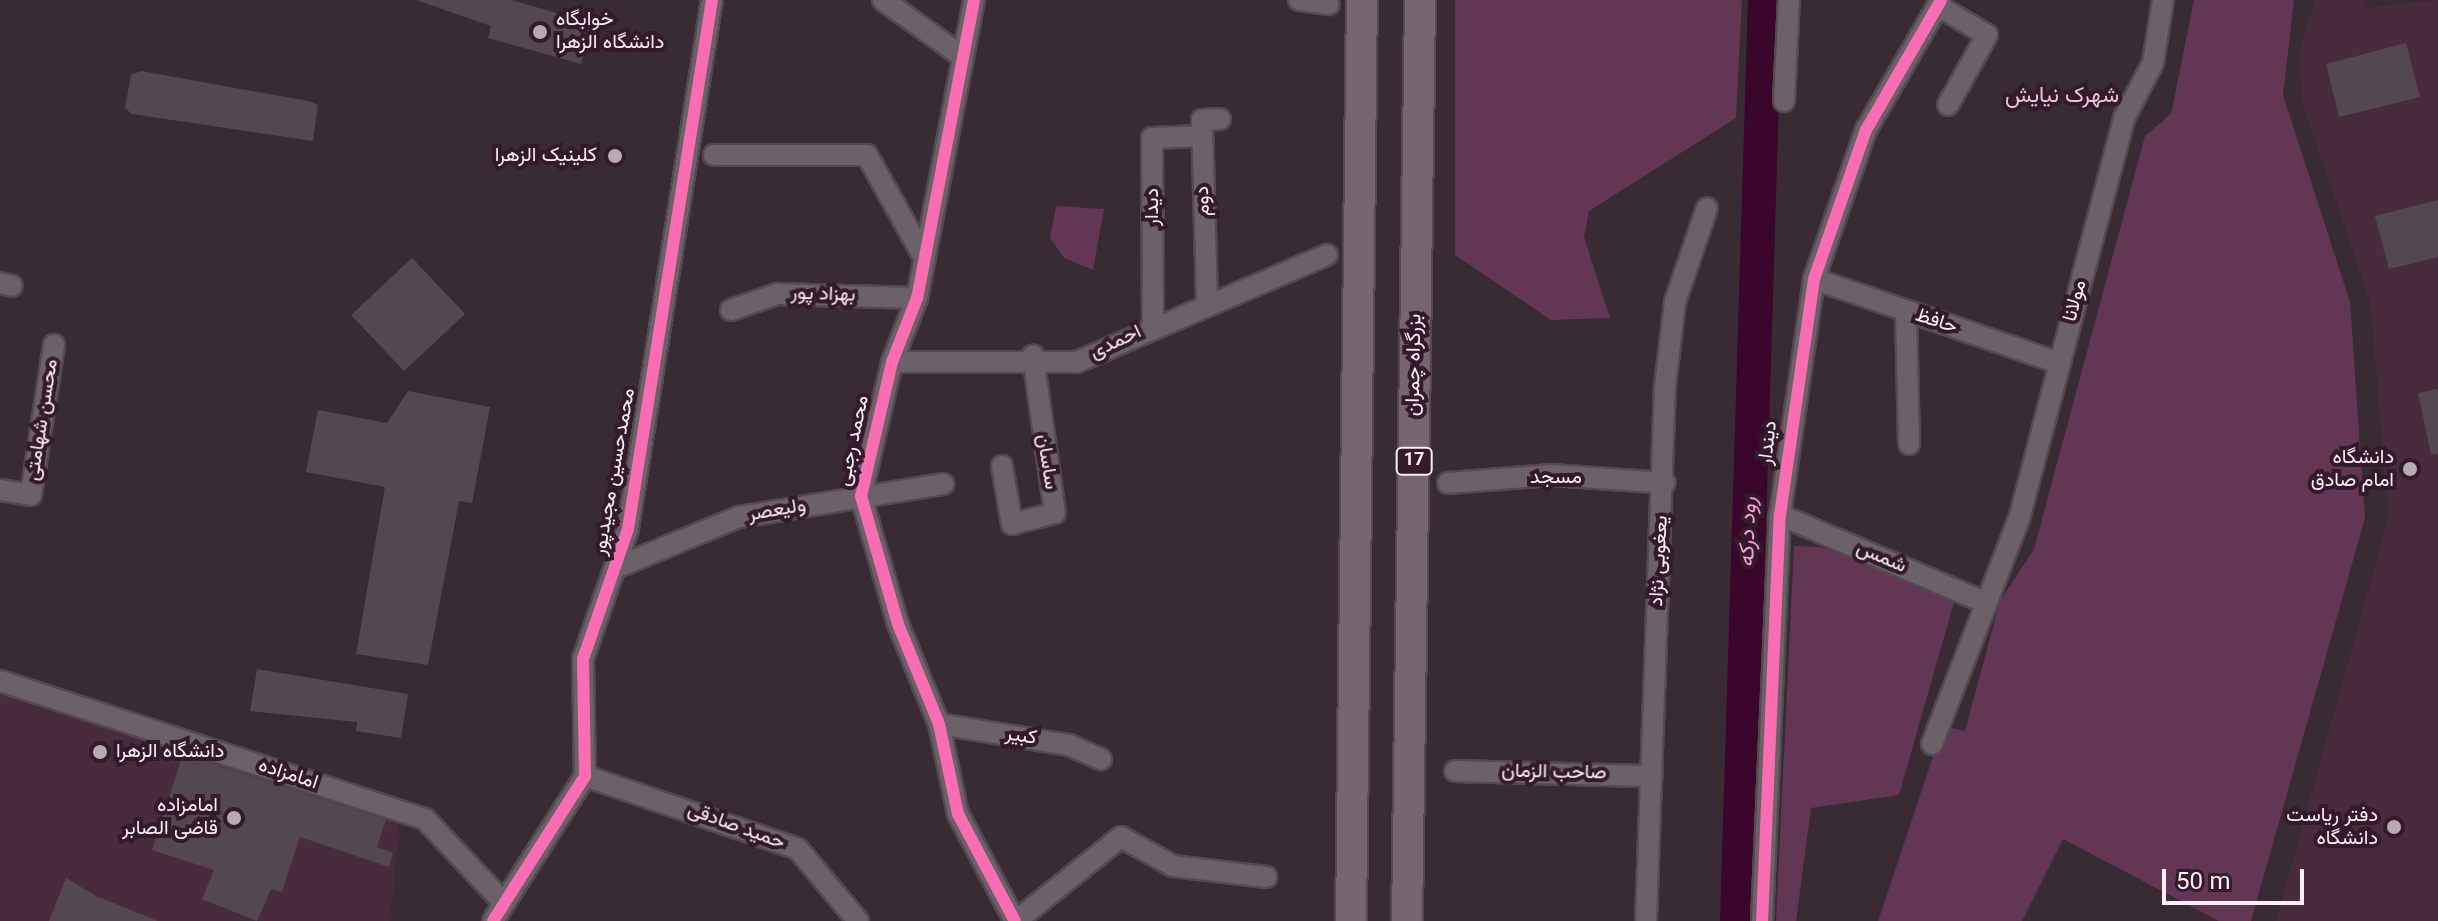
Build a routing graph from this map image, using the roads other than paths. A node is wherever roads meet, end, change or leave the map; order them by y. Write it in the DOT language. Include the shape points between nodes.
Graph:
graph roads {
  1 [pos="712,0"];
  2 [pos="883,0"];
  3 [pos="974,0"];
  4 [pos="1299,0"];
  5 [pos="1362,0"];
  6 [pos="1420,0"];
  7 [pos="1789,0"];
  8 [pos="2163,0"];
  9 [pos="1939,3"];
  10 [pos="1329,4"];
  11 [pos="959,54"];
  12 [pos="1784,101"];
  13 [pos="1948,105"];
  14 [pos="1220,119"];
  15 [pos="1202,136"];
  16 [pos="714,155"];
  17 [pos="1707,208"];
  18 [pos="1327,255"];
  19 [pos="925,259"];
  20 [pos="1814,279"];
  21 [pos="917,298"];
  22 [pos="1207,300"];
  23 [pos="731,310"];
  24 [pos="1906,312"];
  25 [pos="1153,325"];
  26 [pos="54,345"];
  27 [pos="1033,356"];
  28 [pos="892,362"];
  29 [pos="2060,363"];
  30 [pos="1909,444"];
  31 [pos="1002,466"];
  32 [pos="1448,483"];
  33 [pos="1665,483"];
  34 [pos="943,484"];
  35 [pos="0,490"];
  36 [pos="861,496"];
  37 [pos="1780,515"];
  38 [pos="620,566"];
  39 [pos="1982,601"];
  40 [pos="0,681"];
  41 [pos="939,724"];
  42 [pos="1932,744"];
  43 [pos="1101,759"];
  44 [pos="1455,771"];
  45 [pos="585,776"];
  46 [pos="1652,776"];
  47 [pos="1266,877"];
  48 [pos="501,900"];
  49 [pos="493,921"];
  50 [pos="858,921"];
  51 [pos="1016,921"];
  52 [pos="1351,921"];
  53 [pos="1407,921"];
  54 [pos="1646,921"];
  55 [pos="1762,921"];
  1 -- 38 [label="street, محمدحسین مجیدپور"];
  2 -- 11 [label="street"];
  3 -- 11 [label="street, محمد رجبی"];
  4 -- 10 [label="street"];
  5 -- 52 [label="highway"];
  6 -- 53 [label="highway, بزرگراه چمران / 17"];
  7 -- 12 [label="street"];
  8 -- 29 [label="street, مولانا" via="2153,63 2124,118"];
  9 -- 13 [label="street" via="1987,35"];
  9 -- 20 [label="street, دیندار" via="1866,130"];
  11 -- 19 [label="street, محمد رجبی"];
  14 -- 15 [label="street" via="1202,120"];
  15 -- 22 [label="street, دوم"];
  15 -- 25 [label="street, دیدار" via="1152,138"];
  16 -- 19 [label="street" via="867,155"];
  17 -- 33 [label="street, یعغوبی نژاد" via="1675,302"];
  18 -- 22 [label="street, احمدی"];
  19 -- 21 [label="street, محمد رجبی"];
  20 -- 24 [label="street, حافظ"];
  20 -- 37 [label="street, دیندار"];
  21 -- 23 [label="street, بهزاد پور" via="777,294"];
  21 -- 28 [label="street, محمد رجبی"];
  22 -- 25 [label="street, احمدی"];
  24 -- 29 [label="street, حافظ"];
  24 -- 30 [label="street"];
  25 -- 27 [label="street, احمدی" via="1077,362"];
  26 -- 35 [label="street, محسن شهامتی" via="31,495"];
  27 -- 28 [label="street, احمدی"];
  27 -- 31 [label="street, ساسان" via="1055,513 1012,524"];
  28 -- 36 [label="street, محمد رجبی"];
  29 -- 39 [label="street, مولانا" via="2019,519"];
  32 -- 33 [label="street, مسجد" via="1552,475"];
  33 -- 46 [label="street, یعغوبی نژاد"];
  34 -- 36 [label="street, ولیعصر"];
  36 -- 38 [label="street, ولیعصر" via="739,517"];
  36 -- 41 [label="street, محمد رجبی" via="893,610"];
  37 -- 39 [label="street, شمس"];
  37 -- 55 [label="street, دیندار"];
  38 -- 45 [label="street, محمدحسین مجیدپور" via="592,617 583,659"];
  39 -- 42 [label="street, مولانا"];
  40 -- 48 [label="street, امامزاده" via="425,819"];
  41 -- 43 [label="street, کبیر" via="1069,745"];
  41 -- 51 [label="street, محمد رجبی" via="958,814"];
  44 -- 46 [label="street, صاحب الزمان"];
  45 -- 48 [label="street"];
  45 -- 50 [label="street, حمید صادقی" via="798,849"];
  46 -- 54 [label="street, یعغوبی نژاد"];
  47 -- 51 [label="street" via="1173,866 1121,837"];
  48 -- 49 [label="street"];
}
